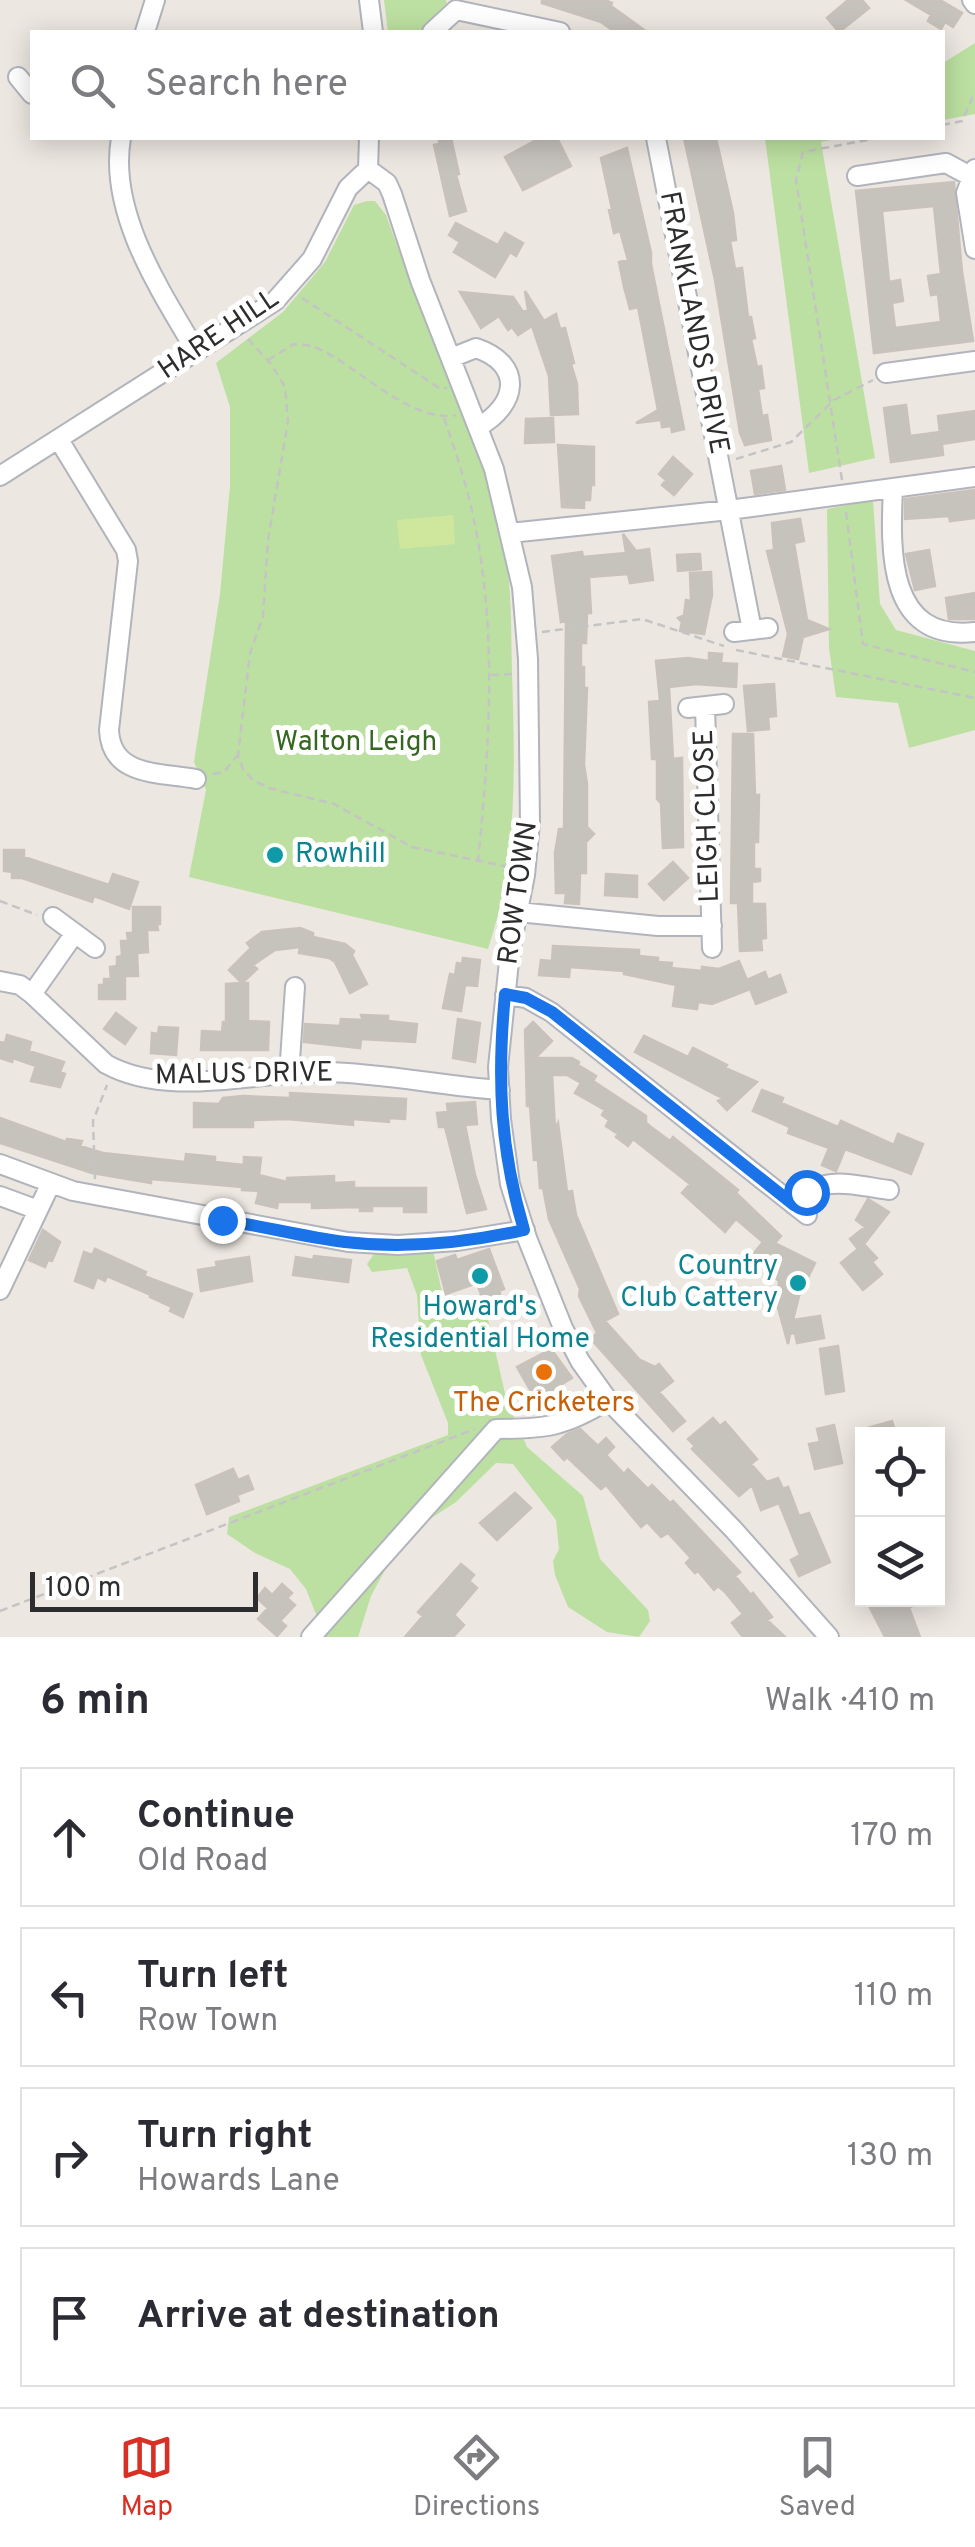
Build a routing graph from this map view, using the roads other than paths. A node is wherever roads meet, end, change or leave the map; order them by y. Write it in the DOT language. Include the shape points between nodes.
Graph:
graph roads {
  1 [pos="155,0"];
  2 [pos="369,0"];
  3 [pos="454,5"];
  4 [pos="146,30"];
  5 [pos="373,30"];
  6 [pos="434,30"];
  7 [pos="552,30"];
  8 [pos="18,78"];
  9 [pos="30,92"];
  10 [pos="116,140"];
  11 [pos="369,140"];
  12 [pos="656,140"];
  13 [pos="368,170"];
  14 [pos="973,173"];
  15 [pos="857,176"];
  16 [pos="975,249"];
  17 [pos="196,350"];
  18 [pos="451,358"];
  19 [pos="975,361"];
  20 [pos="886,373"];
  21 [pos="475,420"];
  22 [pos="59,440"];
  23 [pos="0,476"];
  24 [pos="975,477"];
  25 [pos="892,488"];
  26 [pos="729,510"];
  27 [pos="510,533"];
  28 [pos="751,630"];
  29 [pos="975,632"];
  30 [pos="706,706"];
  31 [pos="196,778"];
  32 [pos="518,912"];
  33 [pos="53,917"];
  34 [pos="712,926"];
  35 [pos="75,934"];
  36 [pos="94,948"];
  37 [pos="712,948"];
  38 [pos="0,982"];
  39 [pos="295,987"];
  40 [pos="32,994"];
  41 [pos="505,994"];
  42 [pos="290,1075"];
  43 [pos="500,1090"];
  44 [pos="0,1164"];
  45 [pos="51,1183"];
  46 [pos="889,1190"];
  47 [pos="0,1196"];
  48 [pos="38,1210"];
  49 [pos="524,1230"];
  50 [pos="0,1290"];
  51 [pos="608,1400"];
  52 [pos="311,1637"];
  53 [pos="829,1637"];
  1 -- 4 [label="street"];
  2 -- 5 [label="street"];
  3 -- 6 [label="street"];
  3 -- 7 [label="street"];
  8 -- 9 [label="street"];
  10 -- 17 [label="street" via="133,232"];
  11 -- 13 [label="street"];
  12 -- 26 [label="street, FRANKLANDS DRIVE"];
  13 -- 17 [label="street, HARE HILL" via="348,188 312,258 288,288"];
  13 -- 18 [label="street, ROW TOWN" via="388,182"];
  14 -- 15 [label="street" via="946,164"];
  14 -- 16 [label="street" via="966,193"];
  17 -- 22 [label="street, HARE HILL"];
  18 -- 21 [label="street, ROW TOWN"];
  18 -- 21 [label="street" via="476,348 492,353 510,380 504,408 493,419"];
  19 -- 20 [label="street"];
  21 -- 27 [label="street, ROW TOWN"];
  22 -- 23 [label="street, HARE HILL"];
  22 -- 31 [label="street" via="126,550 108,730 112,753 131,767"];
  24 -- 25 [label="street"];
  25 -- 26 [label="street"];
  25 -- 29 [label="street" via="898,580 909,610 926,627"];
  26 -- 27 [label="street"];
  26 -- 28 [label="street, FRANKLANDS DRIVE"];
  27 -- 32 [label="street, ROW TOWN" via="528,673 530,823"];
  30 -- 34 [label="street, LEIGH CLOSE"];
  32 -- 34 [label="street, LEIGH CLOSE"];
  32 -- 41 [label="street, ROW TOWN"];
  33 -- 35 [label="street"];
  34 -- 37 [label="street, LEIGH CLOSE"];
  35 -- 36 [label="street"];
  35 -- 40 [label="street"];
  38 -- 40 [label="street"];
  39 -- 42 [label="street"];
  40 -- 42 [label="street, MALUS DRIVE" via="114,1068 136,1077"];
  41 -- 43 [label="street, ROW TOWN"];
  41 -- 46 [label="street" via="552,1012 801,1210 816,1185"];
  42 -- 43 [label="street, MALUS DRIVE" via="380,1074"];
  43 -- 49 [label="street, ROW TOWN" via="510,1184"];
  44 -- 45 [label="street"];
  45 -- 48 [label="street"];
  45 -- 49 [label="street" via="348,1242 457,1242"];
  47 -- 48 [label="street"];
  48 -- 50 [label="street"];
  49 -- 51 [label="street, ROW TOWN" via="562,1328"];
  51 -- 52 [label="street" via="556,1426 496,1429"];
  51 -- 53 [label="street, ROW TOWN"];
}
